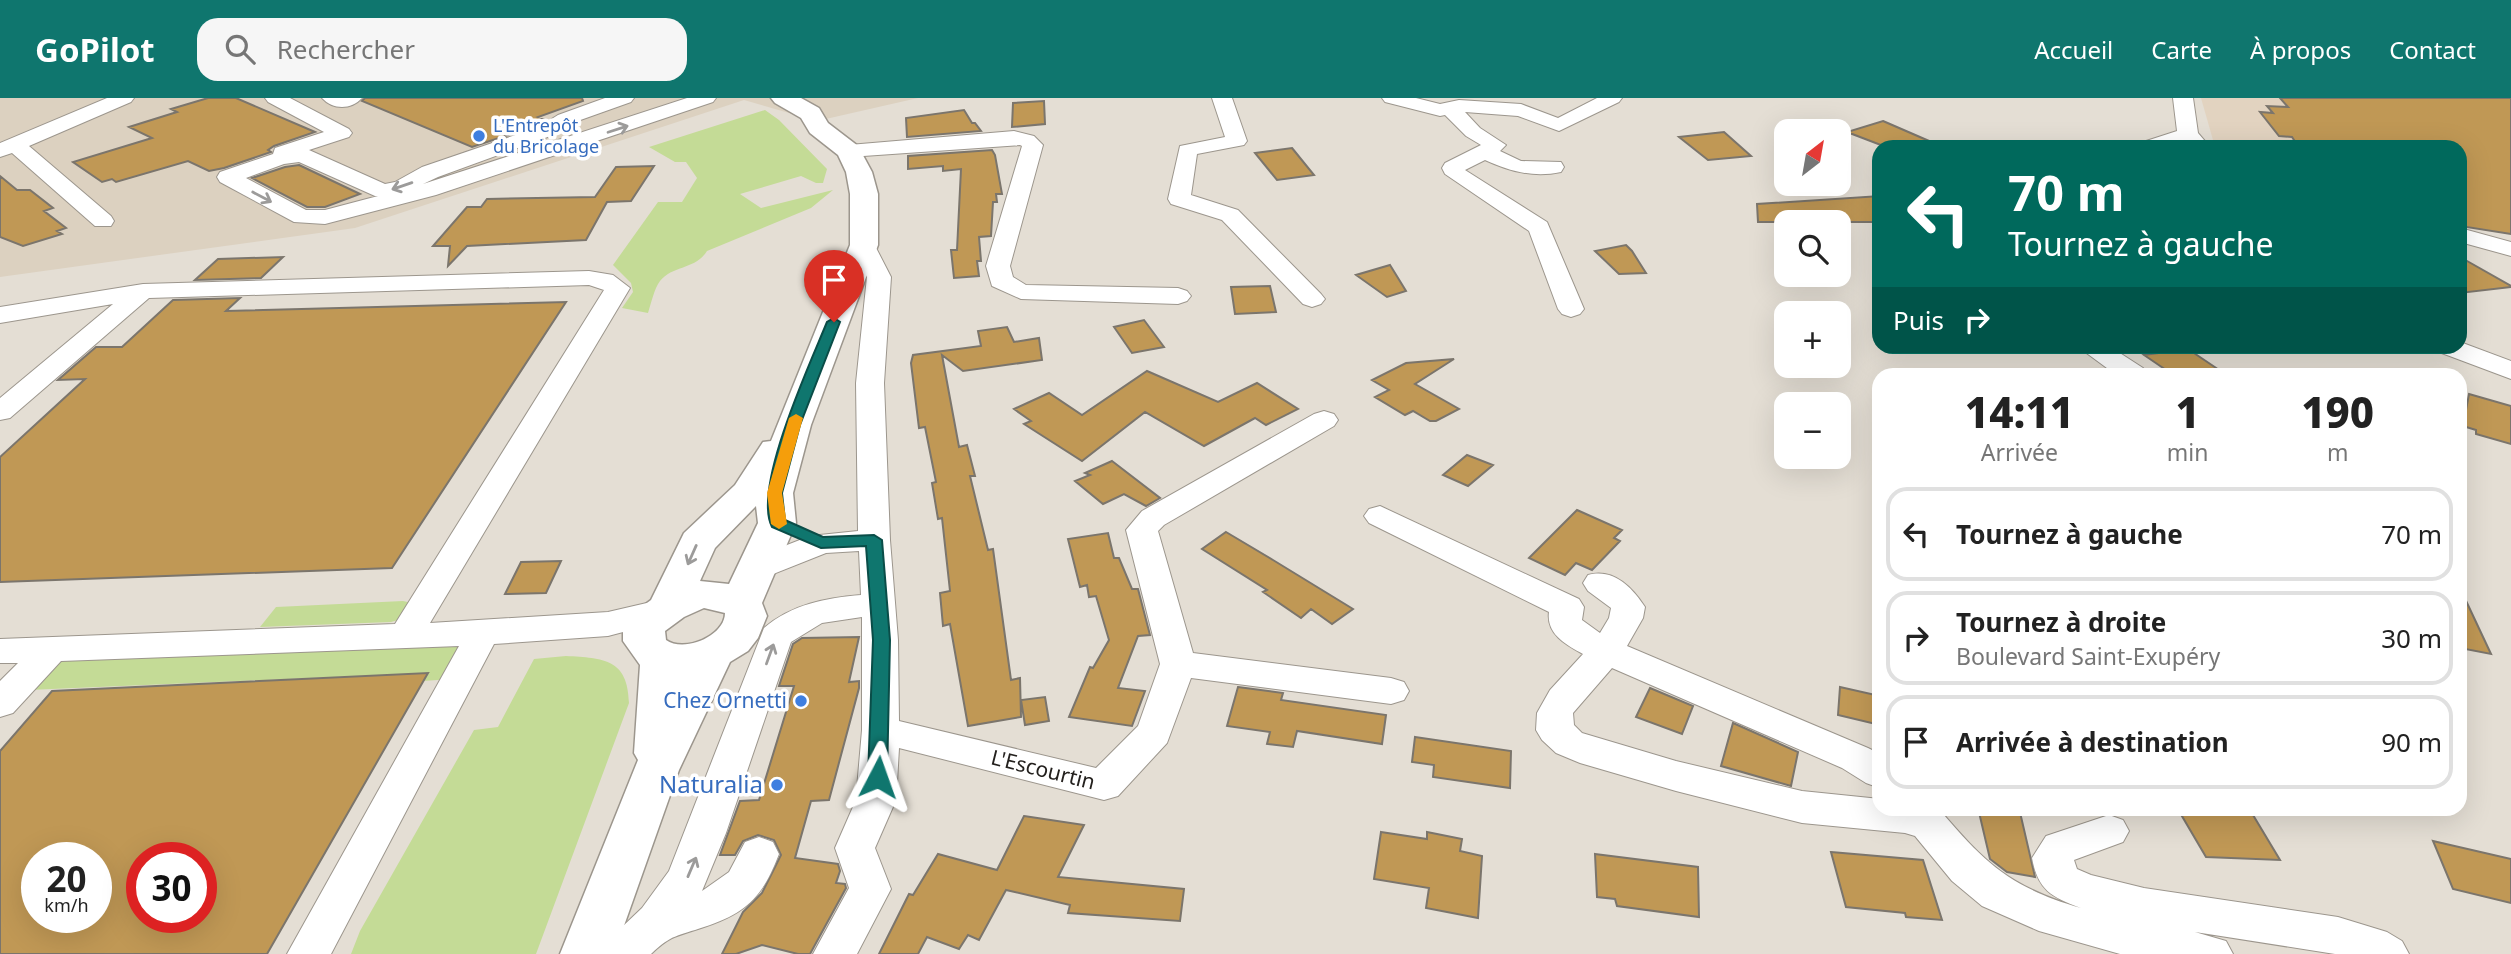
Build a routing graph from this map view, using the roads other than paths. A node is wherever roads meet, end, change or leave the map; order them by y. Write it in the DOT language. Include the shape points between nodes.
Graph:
graph roads {
  1 [pos="124,98"];
  2 [pos="275,98"];
  3 [pos="331,98"];
  4 [pos="352,98"];
  5 [pos="624,98"];
  6 [pos="706,98"];
  7 [pos="1222,98"];
  8 [pos="1392,98"];
  9 [pos="1612,98"];
  10 [pos="2183,98"];
  11 [pos="772,99"];
  12 [pos="1450,108"];
  13 [pos="2194,140"];
  14 [pos="8,148"];
  15 [pos="849,151"];
  16 [pos="1483,151"];
  17 [pos="262,159"];
  18 [pos="1553,167"];
  19 [pos="441,168"];
  20 [pos="462,178"];
  21 [pos="103,221"];
  22 [pos="2467,237"];
  23 [pos="864,245"];
  24 [pos="2511,249"];
  25 [pos="144,291"];
  26 [pos="1178,296"];
  27 [pos="1312,299"];
  28 [pos="1571,309"];
  29 [pos="0,315"];
  30 [pos="2102,354"];
  31 [pos="2467,354"];
  32 [pos="2124,368"];
  33 [pos="2511,371"];
  34 [pos="0,412"];
  35 [pos="1324,420"];
  36 [pos="793,425"];
  37 [pos="1380,516"];
  38 [pos="724,517"];
  39 [pos="778,523"];
  40 [pos="874,540"];
  41 [pos="821,543"];
  42 [pos="1600,583"];
  43 [pos="749,586"];
  44 [pos="878,604"];
  45 [pos="649,627"];
  46 [pos="483,633"];
  47 [pos="406,635"];
  48 [pos="52,649"];
  49 [pos="0,651"];
  50 [pos="1606,652"];
  51 [pos="712,654"];
  52 [pos="1178,664"];
  53 [pos="1391,691"];
  54 [pos="0,704"];
  55 [pos="881,730"];
  56 [pos="1872,768"];
  57 [pos="656,769"];
  58 [pos="1872,814"];
  59 [pos="1896,816"];
  60 [pos="1922,817"];
  61 [pos="2109,831"];
  62 [pos="759,854"];
  63 [pos="657,921"];
  64 [pos="309,954"];
  65 [pos="587,954"];
  66 [pos="616,954"];
  67 [pos="835,954"];
  68 [pos="2211,954"];
  69 [pos="2387,954"];
  1 -- 14 [label="street"];
  2 -- 17 [label="street" via="342,133"];
  3 -- 4 [label="street" via="339,102"];
  5 -- 19 [label="street"];
  20 -- 6 [label="street, one-way"];
  7 -- 27 [label="street" via="1237,141 1187,150 1179,199 1230,215"];
  8 -- 12 [label="street" via="1440,110"];
  9 -- 12 [label="street" via="1559,125 1521,110"];
  10 -- 13 [label="street"];
  11 -- 15 [label="main road" via="795,120 819,128"];
  12 -- 16 [label="street" via="1473,132 1496,145"];
  14 -- 21 [label="street"];
  15 -- 23 [label="main road" via="864,194"];
  15 -- 26 [label="street" via="1014,137 1027,140 1033,145 998,266 1001,281 1021,292"];
  16 -- 18 [label="street" via="1518,167"];
  16 -- 28 [label="street" via="1453,168 1539,227"];
  19 -- 20 [label="street"];
  19 -- 20 [label="street, one-way" via="383,191 302,155 228,177 302,218 378,205"];
  22 -- 24 [label="street"];
  23 -- 36 [label="main road"];
  23 -- 40 [label="street" via="879,277 870,383"];
  25 -- 29 [label="street"];
  25 -- 34 [label="street"];
  25 -- 47 [label="street" via="589,278 618,289"];
  30 -- 32 [label="street"];
  31 -- 33 [label="street"];
  35 -- 52 [label="street" via="1153,518 1142,530"];
  36 -- 38 [label="main road" via="748,493"];
  36 -- 39 [label="main road" via="774,493"];
  37 -- 50 [label="street" via="1567,607 1565,623"];
  38 -- 39 [label="main road" via="756,515"];
  38 -- 45 [label="main road, one-way" via="698,542"];
  39 -- 41 [label="street"];
  39 -- 43 [label="main road"];
  40 -- 41 [label="street"];
  40 -- 44 [label="street"];
  41 -- 43 [label="street"];
  42 -- 50 [label="street" via="1628,607"];
  43 -- 45 [label="main road" via="702,594"];
  43 -- 51 [label="main road" via="742,632 733,643"];
  44 -- 55 [label="street"];
  63 -- 44 [label="street, one-way" via="686,881 776,636 805,615"];
  45 -- 46 [label="street"];
  45 -- 51 [label="main road" via="687,661"];
  45 -- 57 [label="main road"];
  46 -- 47 [label="street"];
  46 -- 64 [label="street"];
  47 -- 48 [label="street"];
  48 -- 49 [label="street"];
  48 -- 54 [label="street"];
  50 -- 56 [label="street"];
  50 -- 58 [label="street" via="1575,683 1555,713 1555,730 1569,743 1628,764 1802,807"];
  51 -- 57 [label="main road"];
  52 -- 53 [label="street"];
  52 -- 55 [label="street, L'Escourtin" via="1154,733 1104,785"];
  55 -- 67 [label="street" via="876,800 855,848 870,889"];
  57 -- 65 [label="main road"];
  59 -- 60 [label="street"];
  60 -- 68 [label="street" via="1975,877 2008,901 2078,924"];
  61 -- 69 [label="street" via="2060,848 2052,858 2062,881 2144,906 2339,936"];
  62 -- 63 [label="street" via="749,877 724,902"];
  63 -- 66 [label="street"];
}
